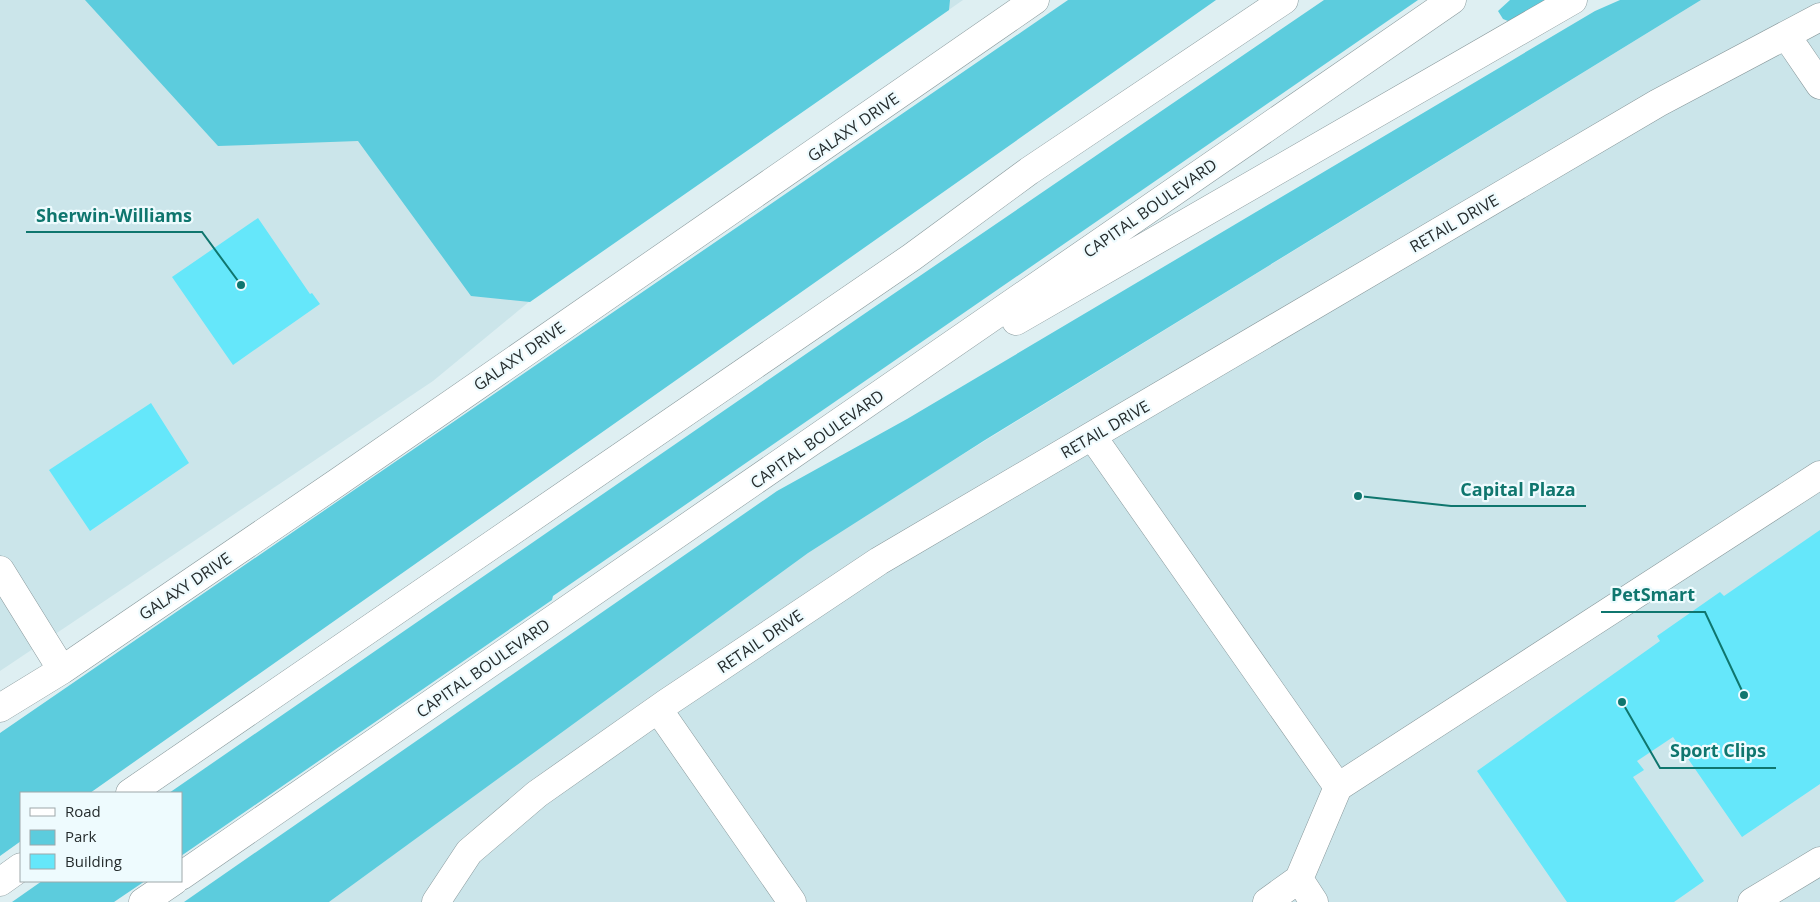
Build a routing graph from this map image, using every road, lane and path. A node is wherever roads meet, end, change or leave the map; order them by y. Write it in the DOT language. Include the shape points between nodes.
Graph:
graph roads {
  1 [pos="1035,0"];
  2 [pos="1257,0"];
  3 [pos="1284,0"];
  4 [pos="1452,0"];
  5 [pos="1573,0"];
  6 [pos="1004,10"];
  7 [pos="1820,17"];
  8 [pos="1786,35"];
  9 [pos="1820,85"];
  10 [pos="1029,171"];
  11 [pos="846,419"];
  12 [pos="1092,436"];
  13 [pos="1820,475"];
  14 [pos="0,570"];
  15 [pos="62,670"];
  16 [pos="0,708"];
  17 [pos="658,709"];
  18 [pos="1338,787"];
  19 [pos="131,792"];
  20 [pos="1820,861"];
  21 [pos="20,868"];
  22 [pos="182,875"];
  23 [pos="1299,879"];
  24 [pos="0,882"];
  25 [pos="173,882"];
  26 [pos="143,902"];
  27 [pos="436,902"];
  28 [pos="792,902"];
  29 [pos="1266,902"];
  30 [pos="1314,902"];
  31 [pos="1752,902"];
  1 -- 6 [label="main road, GALAXY DRIVE"];
  2 -- 10 [label="main road"];
  3 -- 10 [label="main road"];
  4 -- 11 [label="main road, CAPITAL BOULEVARD"];
  5 -- 11 [label="main road"];
  6 -- 15 [label="main road, GALAXY DRIVE" via="338,482"];
  7 -- 8 [label="main road, RETAIL DRIVE"];
  8 -- 9 [label="main road"];
  8 -- 12 [label="main road, RETAIL DRIVE" via="1658,103"];
  10 -- 19 [label="main road" via="904,263"];
  11 -- 22 [label="main road, CAPITAL BOULEVARD"];
  12 -- 17 [label="main road, RETAIL DRIVE" via="879,561"];
  12 -- 18 [label="main road"];
  13 -- 18 [label="main road"];
  14 -- 15 [label="main road"];
  15 -- 16 [label="main road, GALAXY DRIVE"];
  17 -- 27 [label="main road, RETAIL DRIVE" via="537,794 470,852"];
  17 -- 28 [label="main road"];
  18 -- 23 [label="main road"];
  20 -- 31 [label="main road"];
  21 -- 24 [label="main road"];
  23 -- 29 [label="main road"];
  23 -- 30 [label="main road"];
  25 -- 26 [label="main road"];
}
